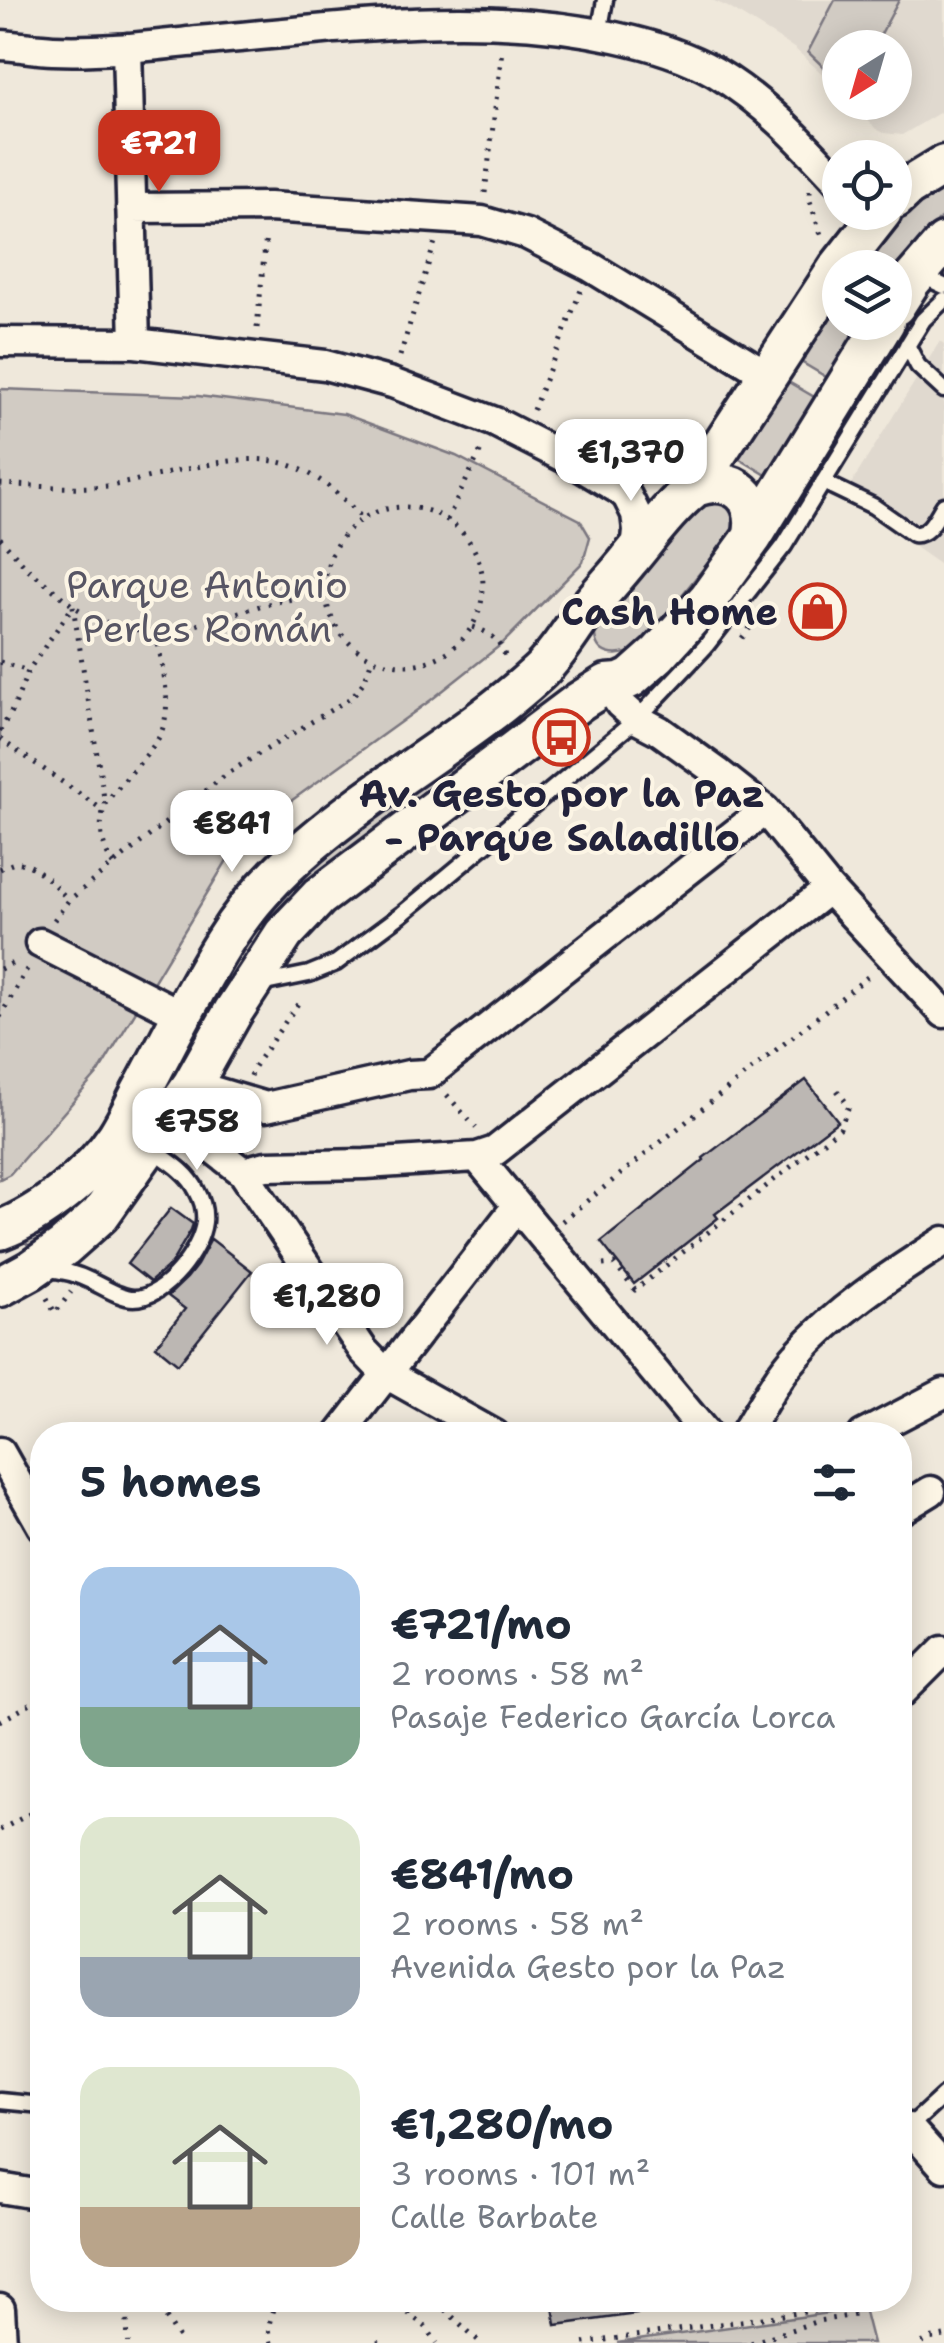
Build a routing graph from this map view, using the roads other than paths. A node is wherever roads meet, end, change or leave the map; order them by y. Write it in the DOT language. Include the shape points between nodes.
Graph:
graph roads {
  1 [pos="605,0"];
  2 [pos="599,34"];
  3 [pos="0,45"];
  4 [pos="127,48"];
  5 [pos="822,164"];
  6 [pos="944,165"];
  7 [pos="912,185"];
  8 [pos="131,208"];
  9 [pos="866,230"];
  10 [pos="944,243"];
  11 [pos="917,291"];
  12 [pos="944,300"];
  13 [pos="912,326"];
  14 [pos="892,340"];
  15 [pos="893,340"];
  16 [pos="900,340"];
  17 [pos="0,342"];
  18 [pos="135,343"];
  19 [pos="769,376"];
  20 [pos="944,390"];
  21 [pos="823,482"];
  22 [pos="684,484"];
  23 [pos="624,493"];
  24 [pos="944,506"];
  25 [pos="752,538"];
  26 [pos="636,552"];
  27 [pos="573,630"];
  28 [pos="607,684"];
  29 [pos="638,718"];
  30 [pos="764,810"];
  31 [pos="829,889"];
  32 [pos="40,943"];
  33 [pos="246,991"];
  34 [pos="941,1004"];
  35 [pos="182,1015"];
  36 [pos="192,1086"];
  37 [pos="154,1141"];
  38 [pos="486,1154"];
  39 [pos="244,1172"];
  40 [pos="517,1206"];
  41 [pos="0,1230"];
  42 [pos="944,1241"];
  43 [pos="15,1278"];
  44 [pos="386,1374"];
  45 [pos="944,1393"];
  46 [pos="348,1422"];
  47 [pos="472,1422"];
  48 [pos="696,1422"];
  49 [pos="752,1422"];
  50 [pos="888,1422"];
  51 [pos="0,1452"];
  52 [pos="931,1491"];
  53 [pos="912,1503"];
  54 [pos="30,1505"];
  55 [pos="944,1650"];
  56 [pos="912,1682"];
  57 [pos="944,2095"];
  58 [pos="0,2101"];
  59 [pos="30,2104"];
  60 [pos="912,2118"];
  61 [pos="912,2133"];
  62 [pos="944,2167"];
  63 [pos="0,2188"];
  64 [pos="30,2193"];
  65 [pos="0,2309"];
  66 [pos="2,2343"];
  1 -- 2 [label="lane"];
  2 -- 4 [label="street" via="468,22 386,24"];
  2 -- 5 [label="street" via="713,71 773,113"];
  3 -- 4 [label="street"];
  4 -- 8 [label="street"];
  6 -- 7 [label="main road"];
  8 -- 18 [label="street"];
  8 -- 19 [label="street" via="269,207 482,220 590,267"];
  9 -- 19 [label="main road"];
  10 -- 11 [label="main road"];
  12 -- 13 [label="lane"];
  14 -- 25 [label="main road"];
  15 -- 21 [label="lane"];
  16 -- 20 [label="lane"];
  17 -- 18 [label="street"];
  18 -- 23 [label="street" via="325,365 392,383 495,422"];
  19 -- 22 [label="main road"];
  21 -- 24 [label="lane" via="912,534 926,531"];
  21 -- 29 [label="lane" via="745,596"];
  22 -- 23 [label="street"];
  22 -- 25 [label="main road" via="719,482 742,492 754,514"];
  22 -- 26 [label="main road"];
  23 -- 26 [label="street" via="636,514"];
  25 -- 28 [label="main road" via="658,654 631,678"];
  26 -- 27 [label="main road"];
  27 -- 28 [label="main road" via="576,665"];
  27 -- 35 [label="main road" via="540,672 286,865 224,940"];
  28 -- 29 [label="street"];
  28 -- 33 [label="main road" via="320,897 284,934"];
  29 -- 30 [label="street"];
  29 -- 33 [label="lane" via="336,964"];
  30 -- 31 [label="street"];
  30 -- 36 [label="street" via="429,1074 266,1107"];
  31 -- 34 [label="street"];
  31 -- 38 [label="street"];
  32 -- 35 [label="street"];
  33 -- 36 [label="main road"];
  35 -- 41 [label="main road" via="116,1138 72,1186"];
  36 -- 37 [label="main road"];
  37 -- 39 [label="street" via="186,1132"];
  37 -- 43 [label="main road" via="100,1215"];
  37 -- 43 [label="lane" via="188,1176 202,1205 196,1244 172,1280 131,1299 72,1272 51,1269"];
  38 -- 39 [label="street"];
  38 -- 40 [label="street"];
  39 -- 44 [label="street"];
  40 -- 44 [label="street"];
  40 -- 48 [label="street"];
  42 -- 49 [label="street" via="825,1325 792,1360"];
  44 -- 46 [label="street"];
  44 -- 47 [label="street"];
  45 -- 50 [label="street"];
  51 -- 54 [label="street"];
  52 -- 53 [label="street"];
  55 -- 56 [label="street"];
  57 -- 60 [label="lane"];
  58 -- 59 [label="lane"];
  61 -- 62 [label="street"];
  63 -- 64 [label="street"];
  65 -- 66 [label="street"];
}
